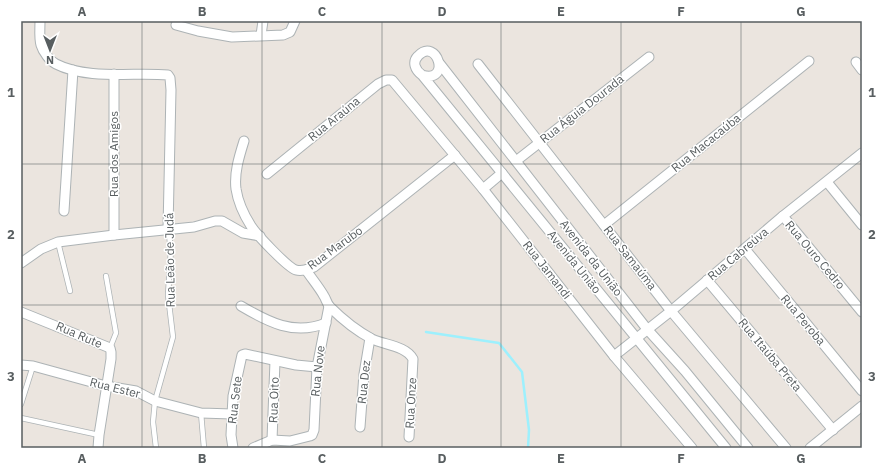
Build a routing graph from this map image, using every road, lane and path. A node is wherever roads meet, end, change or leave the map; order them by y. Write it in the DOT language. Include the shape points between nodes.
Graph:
graph roads {
  1 [pos="40,21"];
  2 [pos="263,21"];
  3 [pos="295,21"];
  4 [pos="176,25"];
  5 [pos="261,35"];
  6 [pos="649,56"];
  7 [pos="809,61"];
  8 [pos="856,62"];
  9 [pos="440,64"];
  10 [pos="478,64"];
  11 [pos="73,70"];
  12 [pos="862,70"];
  13 [pos="114,74"];
  14 [pos="422,75"];
  15 [pos="402,92"];
  16 [pos="244,141"];
  17 [pos="540,142"];
  18 [pos="862,153"];
  19 [pos="455,156"];
  20 [pos="516,161"];
  21 [pos="267,174"];
  22 [pos="502,174"];
  23 [pos="827,182"];
  24 [pos="483,189"];
  25 [pos="64,211"];
  26 [pos="783,216"];
  27 [pos="604,225"];
  28 [pos="862,225"];
  29 [pos="168,229"];
  30 [pos="114,235"];
  31 [pos="260,236"];
  32 [pos="58,242"];
  33 [pos="745,249"];
  34 [pos="21,263"];
  35 [pos="306,270"];
  36 [pos="106,276"];
  37 [pos="707,280"];
  38 [pos="70,291"];
  39 [pos="241,306"];
  40 [pos="329,306"];
  41 [pos="671,311"];
  42 [pos="21,312"];
  43 [pos="862,312"];
  44 [pos="326,323"];
  45 [pos="647,329"];
  46 [pos="370,338"];
  47 [pos="636,338"];
  48 [pos="110,348"];
  49 [pos="614,356"];
  50 [pos="275,361"];
  51 [pos="21,365"];
  52 [pos="33,366"];
  53 [pos="317,367"];
  54 [pos="106,386"];
  55 [pos="862,391"];
  56 [pos="155,401"];
  57 [pos="21,404"];
  58 [pos="862,406"];
  59 [pos="201,413"];
  60 [pos="232,414"];
  61 [pos="21,418"];
  62 [pos="360,427"];
  63 [pos="833,430"];
  64 [pos="99,435"];
  65 [pos="409,437"];
  66 [pos="272,440"];
  67 [pos="98,448"];
  68 [pos="156,448"];
  69 [pos="204,448"];
  70 [pos="233,448"];
  71 [pos="253,448"];
  72 [pos="692,448"];
  73 [pos="726,448"];
  74 [pos="748,448"];
  75 [pos="786,448"];
  76 [pos="810,448"];
  1 -- 11 [label="street" via="40,44 46,54 55,64"];
  2 -- 5 [label="street"];
  3 -- 5 [label="street" via="290,32 283,35"];
  4 -- 5 [label="street" via="232,37"];
  6 -- 17 [label="street, Rua Águia Dourada"];
  7 -- 27 [label="street, Rua Macacaúba"];
  8 -- 12 [label="street"];
  9 -- 14 [label="street" via="434,74"];
  9 -- 14 [label="street, Avenida da União" via="434,54 420,54 415,65"];
  9 -- 20 [label="street, Avenida da União"];
  10 -- 17 [label="street, Rua Samaúma"];
  11 -- 13 [label="street"];
  11 -- 25 [label="street"];
  13 -- 29 [label="street, Rua Leão de Judá" via="163,74 170,78"];
  13 -- 30 [label="street, Rua dos Amigos"];
  14 -- 22 [label="street, Avenida União"];
  15 -- 19 [label="street, Rua Jamandi"];
  15 -- 21 [label="street, Rua Araúna" via="391,79 378,84"];
  16 -- 31 [label="street, Rua Marubo" via="236,172 236,187 245,215 251,227"];
  17 -- 20 [label="street, Rua Águia Dourada"];
  17 -- 27 [label="street, Rua Samaúma"];
  18 -- 23 [label="street, Rua Cabreúva"];
  19 -- 24 [label="street, Rua Jamandi"];
  19 -- 35 [label="street, Rua Marubo"];
  20 -- 45 [label="street, Avenida da União"];
  22 -- 24 [label="street"];
  22 -- 47 [label="street, Avenida União"];
  23 -- 26 [label="street, Rua Cabreúva"];
  23 -- 28 [label="street"];
  24 -- 49 [label="street, Rua Jamandi"];
  26 -- 33 [label="street, Rua Cabreúva"];
  26 -- 43 [label="street, Rua Ouro Cedro"];
  27 -- 41 [label="street, Rua Samaúma"];
  29 -- 30 [label="street"];
  29 -- 31 [label="street" via="222,221 244,233"];
  29 -- 56 [label="lane, Rua Leão de Judá" via="171,249 168,295 173,337"];
  30 -- 32 [label="street"];
  31 -- 35 [label="street, Rua Marubo" via="283,261 298,271"];
  32 -- 34 [label="street" via="41,249"];
  32 -- 38 [label="lane"];
  33 -- 37 [label="street, Rua Cabreúva"];
  33 -- 55 [label="street, Rua Peroba"];
  35 -- 40 [label="street"];
  36 -- 48 [label="lane" via="116,333"];
  37 -- 41 [label="street, Rua Cabreúva"];
  37 -- 63 [label="street, Rua Itaúba Preta"];
  39 -- 44 [label="street" via="266,321 285,327 316,327"];
  40 -- 44 [label="street, Rua Nove"];
  40 -- 46 [label="street"];
  41 -- 45 [label="street, Rua Cabreúva"];
  41 -- 75 [label="street, Rua Samaúma"];
  42 -- 48 [label="street, Rua Rute"];
  44 -- 53 [label="street, Rua Nove"];
  45 -- 47 [label="street, Rua Cabreúva"];
  45 -- 74 [label="street, Avenida da União"];
  46 -- 62 [label="street, Rua Dez"];
  46 -- 65 [label="street, Rua Onze" via="401,349 413,359"];
  47 -- 49 [label="street, Rua Cabreúva"];
  47 -- 73 [label="street, Avenida União"];
  48 -- 54 [label="street, Rua Rute" via="111,359"];
  49 -- 72 [label="street, Rua Jamandi"];
  50 -- 53 [label="street"];
  50 -- 60 [label="street, Rua Sete" via="242,355 233,396"];
  50 -- 66 [label="street, Rua Oito"];
  51 -- 52 [label="street, Rua Ester"];
  52 -- 54 [label="street, Rua Ester"];
  52 -- 57 [label="lane"];
  53 -- 66 [label="street, Rua Nove" via="312,435 290,441"];
  54 -- 56 [label="street, Rua Ester" via="136,391"];
  54 -- 64 [label="street, Rua Rute"];
  56 -- 59 [label="street, Rua Ester"];
  56 -- 68 [label="lane, Rua Leão de Judá"];
  58 -- 63 [label="street"];
  59 -- 60 [label="street, Rua Ester"];
  59 -- 69 [label="lane"];
  60 -- 70 [label="street, Rua Sete"];
  61 -- 64 [label="lane"];
  63 -- 76 [label="street"];
  64 -- 67 [label="street, Rua Rute"];
  66 -- 71 [label="street"];
}
